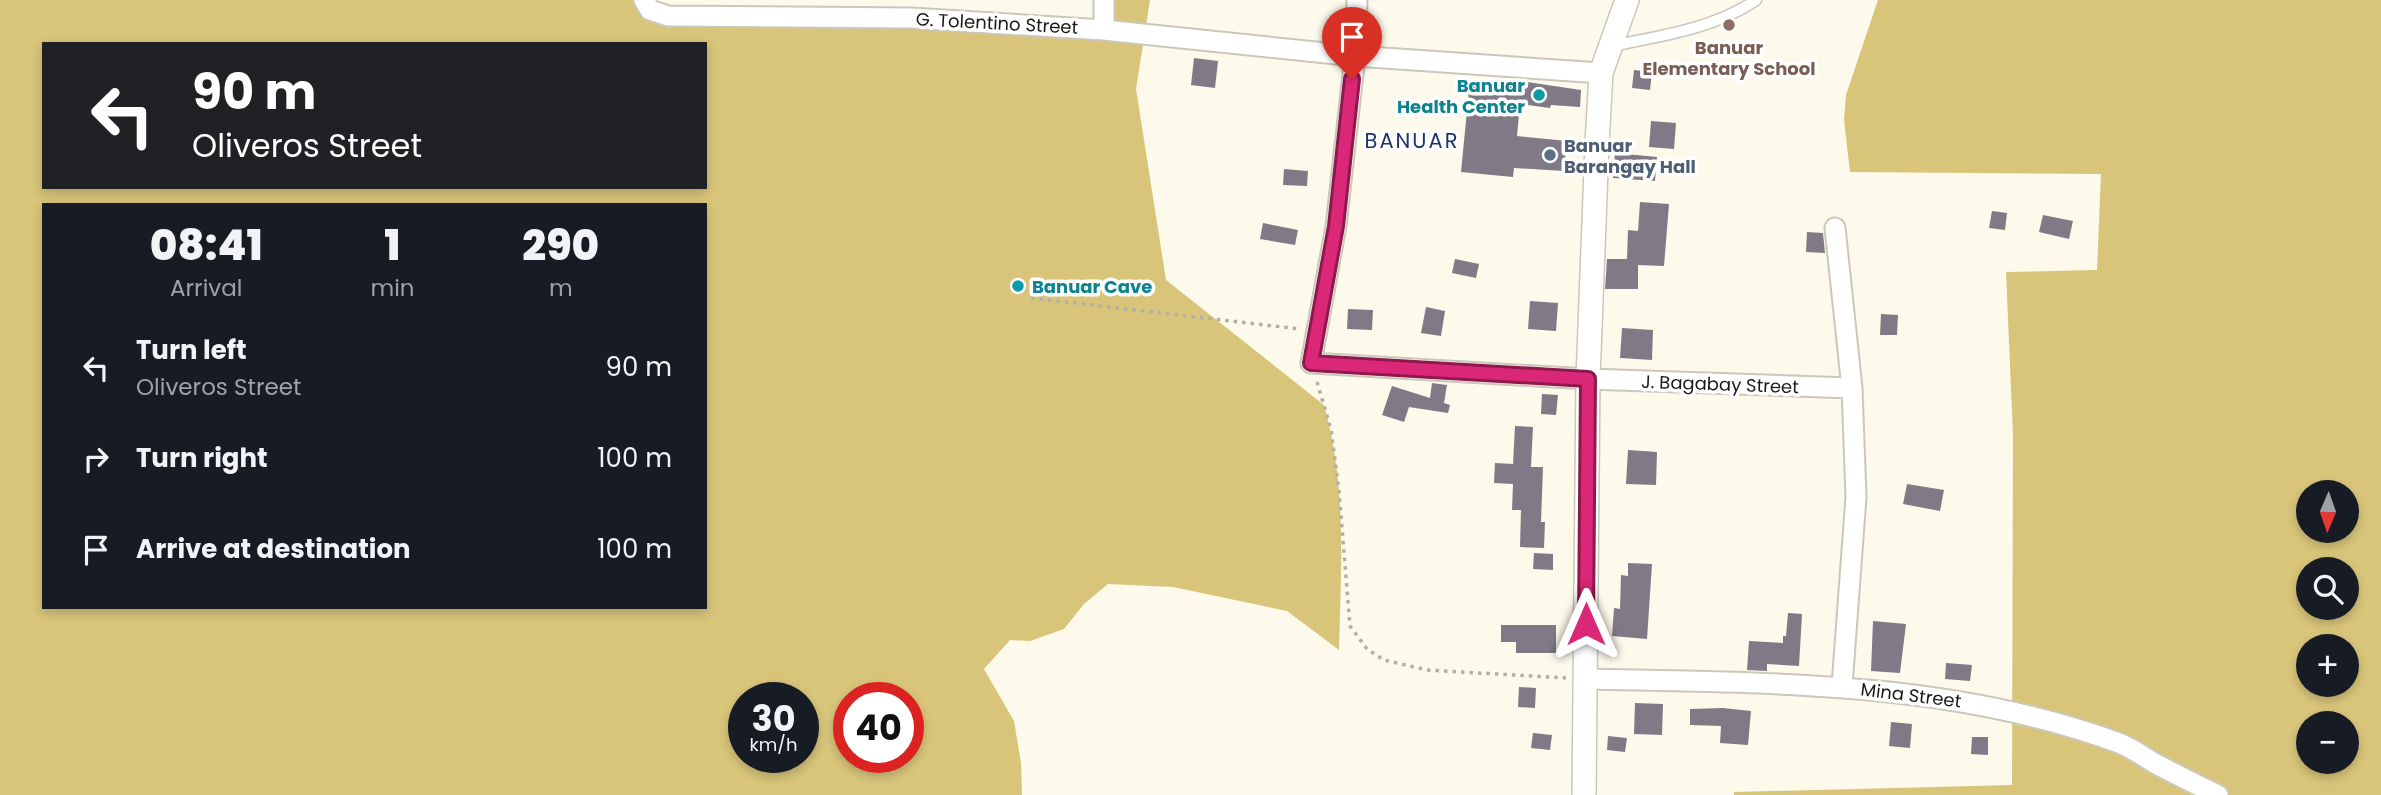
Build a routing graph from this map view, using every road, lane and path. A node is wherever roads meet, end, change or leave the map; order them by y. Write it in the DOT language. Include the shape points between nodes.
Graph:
graph roads {
  1 [pos="644,0"];
  2 [pos="1104,0"];
  3 [pos="1357,0"];
  4 [pos="1627,0"];
  5 [pos="1756,0"];
  6 [pos="1104,30"];
  7 [pos="1610,46"];
  8 [pos="1355,55"];
  9 [pos="1601,73"];
  10 [pos="1835,228"];
  11 [pos="1031,298"];
  12 [pos="1316,331"];
  13 [pos="1311,363"];
  14 [pos="1588,379"];
  15 [pos="1852,388"];
  16 [pos="1586,679"];
  17 [pos="1842,686"];
  18 [pos="1584,795"];
  19 [pos="2218,795"];
  1 -- 6 [label="street, G. Tolentino Street" via="650,10 668,16 912,18"];
  2 -- 6 [label="street"];
  3 -- 8 [label="street"];
  4 -- 7 [label="street"];
  5 -- 7 [label="lane" via="1735,14 1681,32"];
  6 -- 8 [label="street, G. Tolentino Street"];
  7 -- 9 [label="street"];
  8 -- 9 [label="street, G. Tolentino Street"];
  8 -- 12 [label="street" via="1336,226"];
  9 -- 14 [label="street"];
  10 -- 15 [label="street"];
  11 -- 12 [label="path"];
  12 -- 13 [label="street"];
  13 -- 14 [label="street, J. Bagabay Street"];
  13 -- 16 [label="path" via="1331,429 1350,626 1367,649 1384,660 1427,670"];
  14 -- 15 [label="street, J. Bagabay Street"];
  14 -- 16 [label="street"];
  15 -- 17 [label="street" via="1856,497"];
  16 -- 17 [label="street, Mina Street"];
  16 -- 18 [label="street"];
  17 -- 19 [label="street, Mina Street" via="1980,704 2054,722 2123,745"];
}
